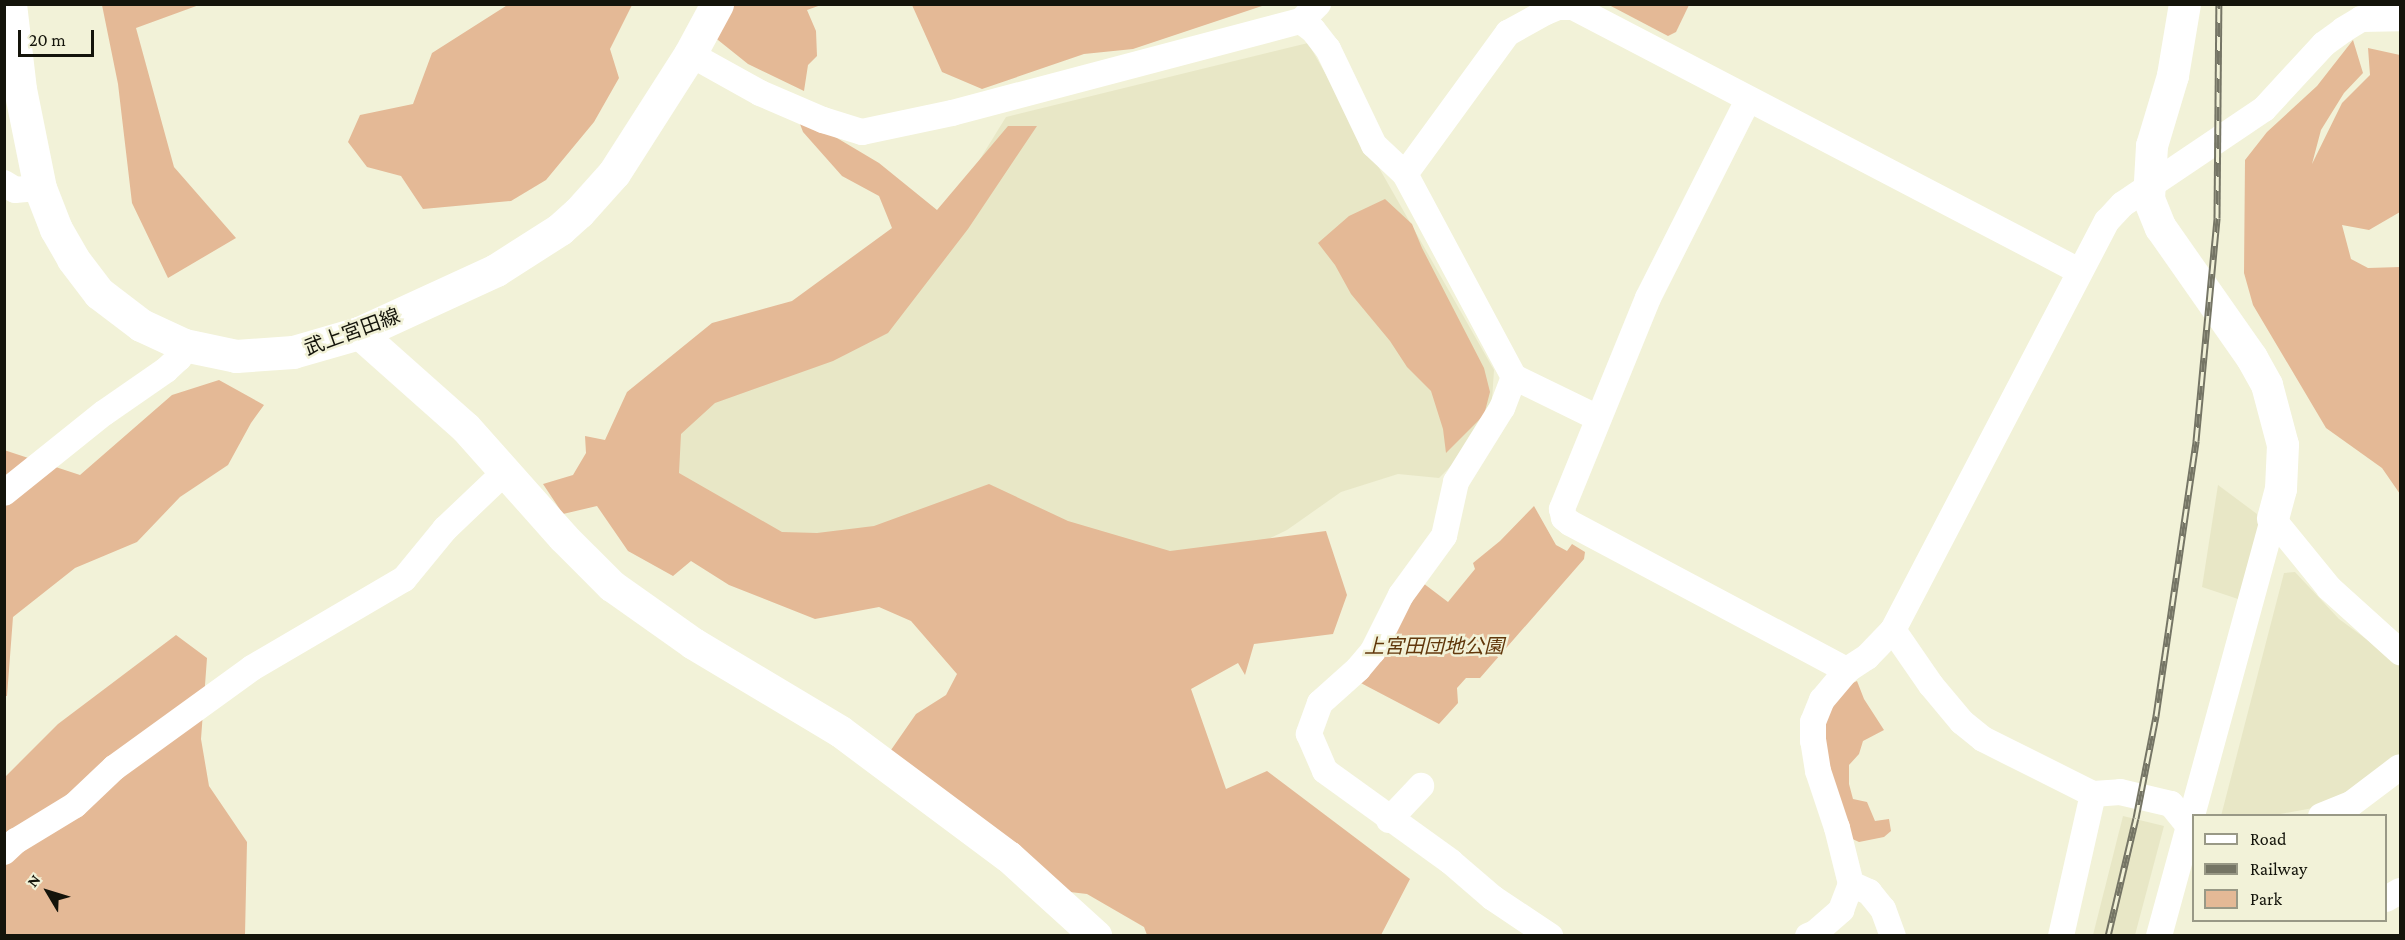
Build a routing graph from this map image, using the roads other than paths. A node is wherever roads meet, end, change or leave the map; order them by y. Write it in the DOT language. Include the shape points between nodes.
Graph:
graph roads {
  1 [pos="10,4"];
  2 [pos="717,4"];
  3 [pos="2185,4"];
  4 [pos="1545,8"];
  5 [pos="1310,13"];
  6 [pos="2399,17"];
  7 [pos="690,54"];
  8 [pos="1748,100"];
  9 [pos="1405,174"];
  10 [pos="4,183"];
  11 [pos="40,188"];
  12 [pos="2148,188"];
  13 [pos="2079,271"];
  14 [pos="359,333"];
  15 [pos="184,345"];
  16 [pos="1514,377"];
  17 [pos="1598,418"];
  18 [pos="506,471"];
  19 [pos="4,492"];
  20 [pos="2273,519"];
  21 [pos="1893,630"];
  22 [pos="2400,652"];
  23 [pos="1846,670"];
  24 [pos="2400,767"];
  25 [pos="1421,786"];
  26 [pos="2093,794"];
  27 [pos="2194,814"];
  28 [pos="2326,814"];
  29 [pos="1389,820"];
  30 [pos="2191,825"];
  31 [pos="4,852"];
  32 [pos="1851,884"];
  33 [pos="1096,936"];
  34 [pos="1550,936"];
  35 [pos="1808,936"];
  36 [pos="1893,936"];
  37 [pos="2061,936"];
  38 [pos="2159,936"];
  1 -- 11 [label="main road, 武上宮田線" via="22,100"];
  2 -- 7 [label="main road, 武上宮田線"];
  3 -- 12 [label="street" via="2173,76 2152,146"];
  4 -- 8 [label="street" via="1573,7"];
  4 -- 9 [label="street" via="1508,33"];
  5 -- 7 [label="street" via="952,113 862,132 760,93"];
  5 -- 9 [label="street" via="1313,30 1328,49 1374,145"];
  6 -- 12 [label="street" via="2361,19 2343,30 2324,44 2264,109"];
  7 -- 14 [label="main road, 武上宮田線" via="614,173 560,229 496,270"];
  8 -- 13 [label="street"];
  8 -- 17 [label="street" via="1648,297"];
  9 -- 16 [label="street"];
  10 -- 11 [label="street" via="15,190"];
  11 -- 15 [label="main road, 武上宮田線" via="56,230 99,293 141,325"];
  12 -- 13 [label="street" via="2123,204 2108,220"];
  12 -- 20 [label="street" via="2161,228 2267,384 2283,445 2281,489"];
  13 -- 21 [label="street"];
  14 -- 15 [label="main road, 武上宮田線" via="293,352 263,355 236,356"];
  14 -- 18 [label="street" via="444,407"];
  15 -- 19 [label="street" via="179,358 166,370"];
  16 -- 17 [label="street"];
  16 -- 29 [label="street" via="1497,417 1456,482 1444,536 1401,595 1373,651 1320,703 1309,734 1325,771"];
  17 -- 23 [label="street" via="1562,509 1564,518"];
  18 -- 31 [label="street" via="445,529 404,579 252,668 114,768 75,805"];
  18 -- 33 [label="street" via="612,586 694,644 841,732 1009,857"];
  20 -- 22 [label="street" via="2329,588"];
  20 -- 27 [label="street"];
  21 -- 23 [label="street" via="1867,657"];
  21 -- 26 [label="street" via="1962,722 1983,739"];
  23 -- 32 [label="street" via="1822,700 1813,722 1813,741"];
  24 -- 28 [label="street" via="2351,804"];
  25 -- 29 [label="street"];
  26 -- 30 [label="street" via="2120,792 2171,804"];
  26 -- 37 [label="street"];
  29 -- 34 [label="street"];
  30 -- 38 [label="street"];
  32 -- 35 [label="street" via="1841,910"];
  32 -- 36 [label="street" via="1869,892 1882,909"];
}
